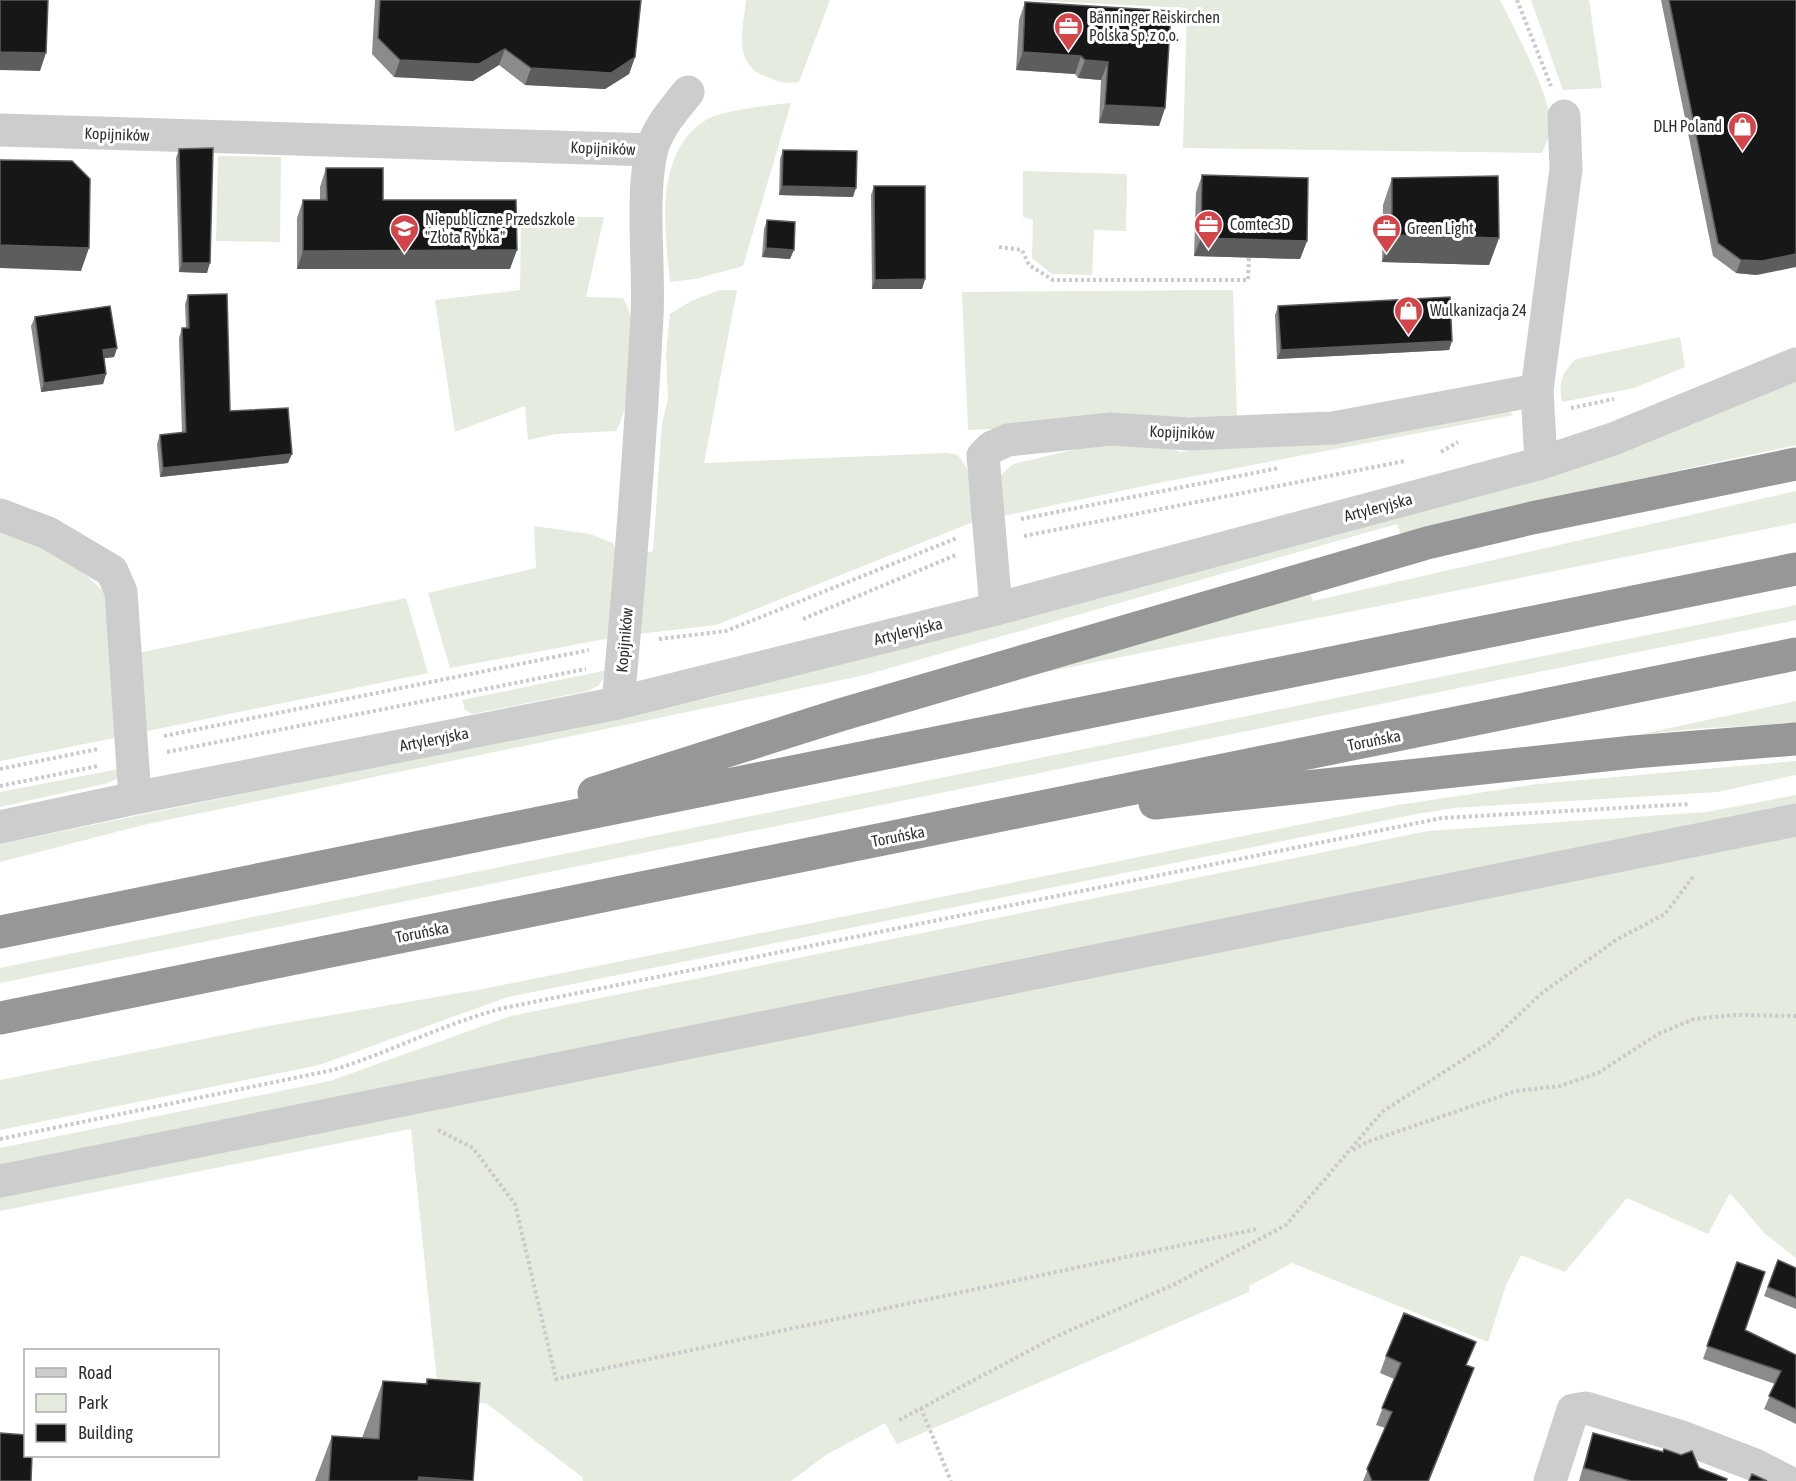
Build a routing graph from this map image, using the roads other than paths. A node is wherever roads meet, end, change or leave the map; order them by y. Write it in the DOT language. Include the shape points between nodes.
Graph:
graph roads {
  1 [pos="688,92"];
  2 [pos="1564,116"];
  3 [pos="0,130"];
  4 [pos="652,150"];
  5 [pos="1796,364"];
  6 [pos="1537,403"];
  7 [pos="1540,463"];
  8 [pos="1796,464"];
  9 [pos="6,516"];
  10 [pos="1796,569"];
  11 [pos="996,609"];
  12 [pos="1796,654"];
  13 [pos="618,703"];
  14 [pos="1796,740"];
  15 [pos="135,798"];
  16 [pos="1796,820"];
  17 [pos="0,827"];
  18 [pos="924,831"];
  19 [pos="347,862"];
  20 [pos="0,932"];
  21 [pos="0,1018"];
  22 [pos="0,1180"];
  23 [pos="1550,1481"];
  24 [pos="1786,1481"];
  1 -- 4 [label="street" via="663,123"];
  2 -- 6 [label="street" via="1566,169"];
  3 -- 4 [label="street, Kopijników"];
  4 -- 13 [label="street, Kopijników" via="648,190 648,315"];
  5 -- 7 [label="street, Artyleryjska" via="1612,439"];
  6 -- 7 [label="street"];
  6 -- 11 [label="street, Kopijników" via="1333,428 1189,434 1112,429 1008,440 983,456"];
  7 -- 11 [label="street, Artyleryjska"];
  8 -- 19 [label="highway" via="1427,543 840,715 524,815"];
  9 -- 15 [label="street" via="48,533 111,571 121,592"];
  10 -- 19 [label="highway"];
  11 -- 13 [label="street, Artyleryjska"];
  12 -- 18 [label="highway, Toruńska"];
  13 -- 15 [label="street, Artyleryjska"];
  14 -- 18 [label="highway" via="1567,759 1092,809"];
  15 -- 17 [label="street, Artyleryjska"];
  16 -- 22 [label="street"];
  18 -- 21 [label="highway, Toruńska"];
  19 -- 20 [label="highway"];
  23 -- 24 [label="street" via="1573,1410 1586,1408 1680,1436"];
}
